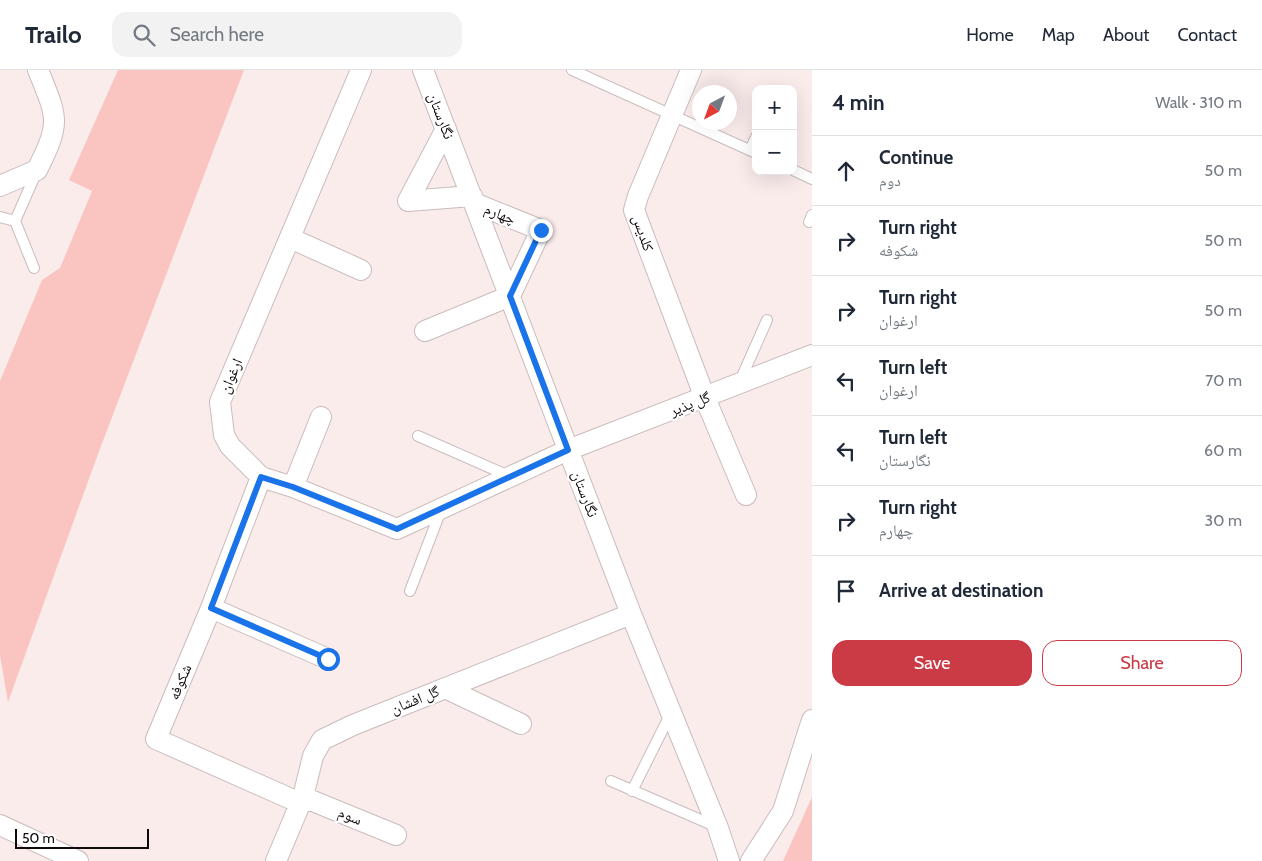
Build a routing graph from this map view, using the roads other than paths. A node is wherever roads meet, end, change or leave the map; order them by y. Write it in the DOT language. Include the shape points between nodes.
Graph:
graph roads {
  1 [pos="38,70"];
  2 [pos="361,70"];
  3 [pos="423,70"];
  4 [pos="572,70"];
  5 [pos="691,70"];
  6 [pos="673,114"];
  7 [pos="446,128"];
  8 [pos="752,152"];
  9 [pos="37,170"];
  10 [pos="797,172"];
  11 [pos="812,179"];
  12 [pos="0,186"];
  13 [pos="473,200"];
  14 [pos="0,216"];
  15 [pos="15,221"];
  16 [pos="290,238"];
  17 [pos="34,268"];
  18 [pos="361,270"];
  19 [pos="510,296"];
  20 [pos="767,320"];
  21 [pos="425,331"];
  22 [pos="812,355"];
  23 [pos="739,385"];
  24 [pos="705,398"];
  25 [pos="320,417"];
  26 [pos="418,436"];
  27 [pos="568,450"];
  28 [pos="509,476"];
  29 [pos="261,477"];
  30 [pos="293,487"];
  31 [pos="746,494"];
  32 [pos="442,508"];
  33 [pos="410,591"];
  34 [pos="211,608"];
  35 [pos="631,614"];
  36 [pos="328,659"];
  37 [pos="445,688"];
  38 [pos="671,713"];
  39 [pos="812,720"];
  40 [pos="521,724"];
  41 [pos="610,781"];
  42 [pos="632,791"];
  43 [pos="302,800"];
  44 [pos="0,825"];
  45 [pos="718,828"];
  46 [pos="396,835"];
  47 [pos="78,861"];
  48 [pos="276,861"];
  49 [pos="729,861"];
  50 [pos="751,861"];
  1 -- 9 [label="street" via="56,112 54,132"];
  2 -- 16 [label="street, ارغوان"];
  3 -- 7 [label="street, نگارستان"];
  4 -- 6 [label="lane"];
  5 -- 6 [label="street, کلدیس"];
  6 -- 8 [label="lane"];
  6 -- 24 [label="street, کلدیس" via="634,210"];
  7 -- 13 [label="street, نگارستان"];
  7 -- 13 [label="street" via="408,201"];
  9 -- 12 [label="street"];
  9 -- 15 [label="lane"];
  10 -- 11 [label="lane"];
  13 -- 19 [label="street, نگارستان"];
  13 -- 19 [label="street, چهارم" via="541,230"];
  14 -- 15 [label="lane"];
  15 -- 17 [label="lane"];
  16 -- 18 [label="street"];
  16 -- 29 [label="street, ارغوان" via="220,402 224,435 230,446"];
  19 -- 21 [label="street"];
  19 -- 27 [label="street, نگارستان"];
  20 -- 23 [label="lane"];
  22 -- 23 [label="street, گل پذیر"];
  23 -- 24 [label="street, گل پذیر"];
  24 -- 27 [label="street, گل پذیر"];
  24 -- 31 [label="street, کلدیس"];
  25 -- 30 [label="street"];
  26 -- 28 [label="lane"];
  27 -- 28 [label="street, ارغوان"];
  27 -- 35 [label="street, نگارستان"];
  28 -- 32 [label="street, ارغوان"];
  29 -- 30 [label="street, ارغوان"];
  29 -- 34 [label="street, شکوفه"];
  30 -- 32 [label="street, ارغوان" via="397,529"];
  32 -- 33 [label="lane"];
  34 -- 36 [label="street"];
  34 -- 43 [label="street, شکوفه" via="156,739"];
  35 -- 37 [label="street, گل افشان"];
  35 -- 38 [label="street, نگارستان"];
  37 -- 40 [label="street"];
  37 -- 43 [label="street, گل افشان" via="322,740 313,756"];
  38 -- 42 [label="lane"];
  38 -- 45 [label="street, نگارستان"];
  39 -- 50 [label="street" via="783,811"];
  41 -- 42 [label="lane"];
  42 -- 45 [label="lane"];
  43 -- 46 [label="street, سوم"];
  43 -- 48 [label="street, گل افشان"];
  44 -- 47 [label="street"];
  45 -- 49 [label="street, نگارستان"];
}
